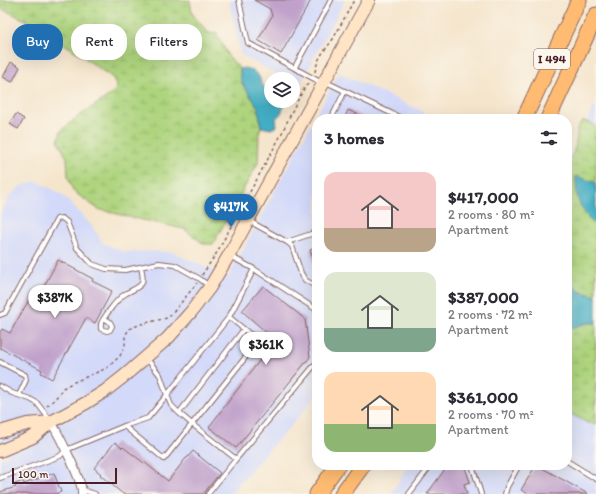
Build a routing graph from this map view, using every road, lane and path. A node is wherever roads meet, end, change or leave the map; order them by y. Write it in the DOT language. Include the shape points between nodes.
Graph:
graph roads {
  1 [pos="239,0"];
  2 [pos="331,0"];
  3 [pos="354,0"];
  4 [pos="368,0"];
  5 [pos="579,0"];
  6 [pos="596,15"];
  7 [pos="295,67"];
  8 [pos="313,78"];
  9 [pos="324,83"];
  10 [pos="345,91"];
  11 [pos="334,114"];
  12 [pos="393,114"];
  13 [pos="526,114"];
  14 [pos="550,114"];
  15 [pos="248,221"];
  16 [pos="312,234"];
  17 [pos="288,242"];
  18 [pos="230,256"];
  19 [pos="141,267"];
  20 [pos="254,269"];
  21 [pos="200,279"];
  22 [pos="312,284"];
  23 [pos="210,287"];
  24 [pos="312,307"];
  25 [pos="0,315"];
  26 [pos="228,317"];
  27 [pos="104,318"];
  28 [pos="244,329"];
  29 [pos="146,358"];
  30 [pos="0,362"];
  31 [pos="312,368"];
  32 [pos="0,386"];
  33 [pos="167,394"];
  34 [pos="19,395"];
  35 [pos="41,409"];
  36 [pos="179,413"];
  37 [pos="51,422"];
  38 [pos="192,424"];
  39 [pos="124,426"];
  40 [pos="0,432"];
  41 [pos="66,450"];
  42 [pos="0,451"];
  43 [pos="236,459"];
  44 [pos="572,464"];
  45 [pos="334,470"];
  46 [pos="360,470"];
  47 [pos="361,470"];
  48 [pos="427,470"];
  49 [pos="474,470"];
  50 [pos="516,470"];
  51 [pos="0,478"];
  52 [pos="596,479"];
  53 [pos="82,492"];
  54 [pos="95,494"];
  55 [pos="208,494"];
  56 [pos="317,494"];
  57 [pos="342,494"];
  58 [pos="345,494"];
  59 [pos="409,494"];
  60 [pos="481,494"];
  61 [pos="505,494"];
  1 -- 7 [label="lane" via="248,43"];
  2 -- 7 [label="lane"];
  3 -- 8 [label="path" via="318,59"];
  4 -- 9 [label="street"];
  5 -- 13 [label="highway, I 494"];
  6 -- 14 [label="highway, I 494"];
  7 -- 8 [label="lane"];
  8 -- 9 [label="lane"];
  8 -- 21 [label="path" via="305,87 266,164"];
  9 -- 10 [label="lane"];
  9 -- 15 [label="street"];
  10 -- 11 [label="lane"];
  10 -- 12 [label="lane"];
  15 -- 17 [label="lane"];
  15 -- 18 [label="street"];
  16 -- 17 [label="lane"];
  17 -- 22 [label="lane" via="292,246 301,273 305,280"];
  18 -- 20 [label="lane"];
  18 -- 23 [label="street"];
  19 -- 21 [label="lane" via="159,263 175,265"];
  19 -- 25 [label="lane" via="124,270 106,269 92,264 77,248 67,222 62,218 57,219 5,313"];
  19 -- 27 [label="lane" via="144,278 140,286 124,295"];
  20 -- 24 [label="lane"];
  20 -- 26 [label="lane"];
  21 -- 23 [label="lane"];
  21 -- 35 [label="path" via="167,318 129,329 120,356 107,368 63,388"];
  23 -- 29 [label="street" via="168,338"];
  26 -- 28 [label="lane"];
  26 -- 33 [label="lane"];
  28 -- 36 [label="lane"];
  28 -- 38 [label="lane" via="256,339 257,344"];
  29 -- 33 [label="lane" via="160,375"];
  29 -- 37 [label="street" via="105,391"];
  30 -- 34 [label="lane" via="25,376 26,380"];
  31 -- 43 [label="lane"];
  32 -- 34 [label="lane"];
  33 -- 36 [label="lane" via="171,405"];
  33 -- 39 [label="lane" via="148,418"];
  34 -- 35 [label="lane" via="30,399"];
  35 -- 37 [label="lane"];
  36 -- 38 [label="lane"];
  37 -- 40 [label="street" via="27,424"];
  37 -- 41 [label="street"];
  37 -- 42 [label="street" via="33,437"];
  38 -- 39 [label="lane" via="164,459"];
  38 -- 43 [label="lane"];
  39 -- 41 [label="lane"];
  41 -- 51 [label="lane" via="60,456"];
  41 -- 53 [label="street"];
  43 -- 55 [label="lane"];
  44 -- 52 [label="lane"];
  45 -- 56 [label="highway"];
  46 -- 57 [label="highway"];
  47 -- 58 [label="highway"];
  48 -- 59 [label="lane"];
  49 -- 60 [label="lane"];
  50 -- 61 [label="lane"];
  53 -- 54 [label="lane"];
}
